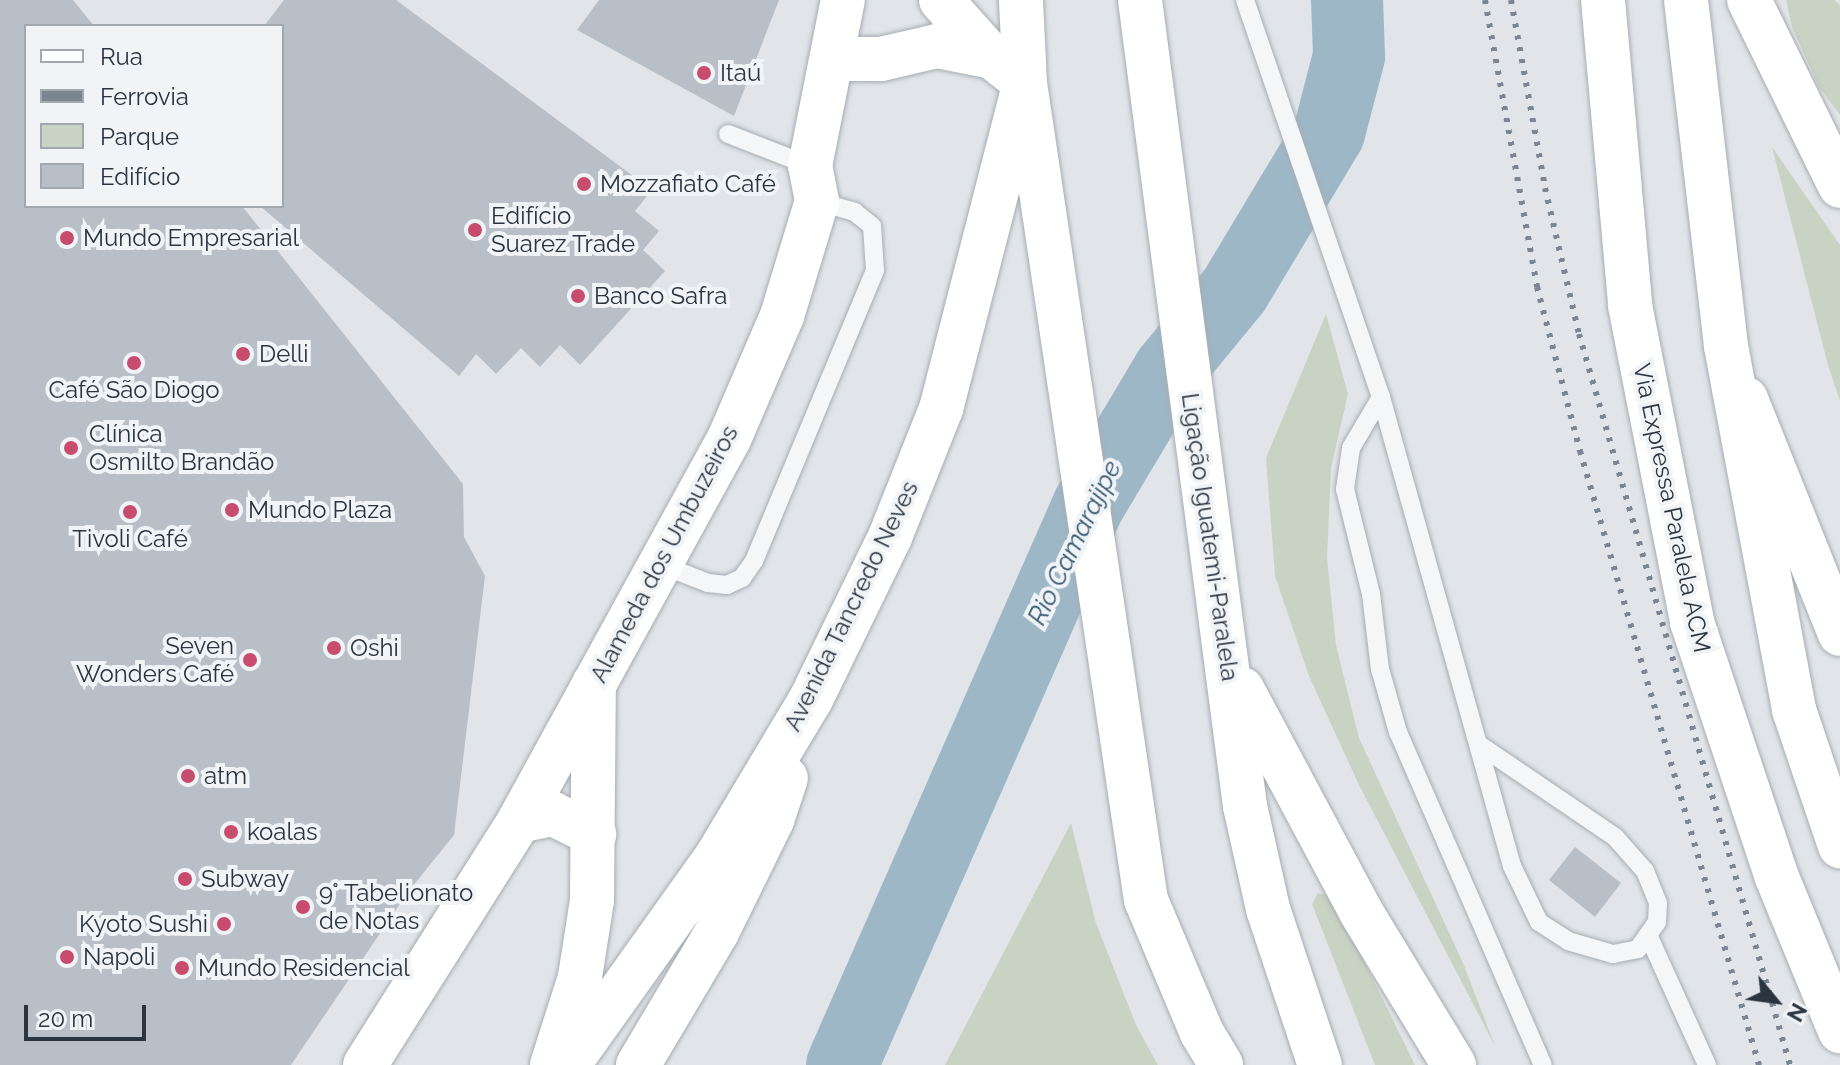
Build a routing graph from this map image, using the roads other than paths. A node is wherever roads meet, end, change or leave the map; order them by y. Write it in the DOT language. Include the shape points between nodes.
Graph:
graph roads {
  1 [pos="843,0"];
  2 [pos="941,0"];
  3 [pos="1021,0"];
  4 [pos="1603,0"];
  5 [pos="1686,0"];
  6 [pos="1749,0"];
  7 [pos="1246,3"];
  8 [pos="1142,12"];
  9 [pos="992,57"];
  10 [pos="833,59"];
  11 [pos="1025,83"];
  12 [pos="728,134"];
  13 [pos="814,184"];
  14 [pos="1840,186"];
  15 [pos="1726,346"];
  16 [pos="1381,397"];
  17 [pos="662,565"];
  18 [pos="1840,634"];
  19 [pos="1230,666"];
  20 [pos="594,684"];
  21 [pos="811,699"];
  22 [pos="1481,746"];
  23 [pos="519,821"];
  24 [pos="594,834"];
  25 [pos="1840,846"];
  26 [pos="1649,937"];
  27 [pos="1840,1031"];
  28 [pos="365,1065"];
  29 [pos="552,1065"];
  30 [pos="568,1065"];
  31 [pos="638,1065"];
  32 [pos="1221,1065"];
  33 [pos="1320,1065"];
  34 [pos="1454,1065"];
  35 [pos="1543,1065"];
  36 [pos="1707,1065"];
  1 -- 10 [label="main road, Alameda dos Umbuzeiros"];
  2 -- 9 [label="main road"];
  3 -- 11 [label="main road, Avenida Tancredo Neves"];
  4 -- 27 [label="main road, Via Expressa Paralela ACM" via="1630,305 1692,622 1776,875"];
  5 -- 15 [label="main road"];
  6 -- 14 [label="main road"];
  7 -- 16 [label="lane"];
  8 -- 19 [label="main road, Ligação Iguatemi-Paralela" via="1178,324"];
  9 -- 10 [label="main road" via="937,46 881,59"];
  9 -- 11 [label="main road"];
  10 -- 13 [label="main road, Alameda dos Umbuzeiros"];
  11 -- 21 [label="main road, Avenida Tancredo Neves" via="941,409 890,537"];
  11 -- 32 [label="main road" via="1146,900 1202,1033"];
  12 -- 13 [label="lane"];
  13 -- 17 [label="main road, Alameda dos Umbuzeiros" via="782,316 729,439"];
  13 -- 17 [label="lane" via="872,226 875,270 754,561 742,578 727,585 708,583"];
  15 -- 18 [label="main road"];
  15 -- 25 [label="main road" via="1794,710"];
  16 -- 22 [label="lane"];
  16 -- 35 [label="lane" via="1351,448 1345,489 1371,594 1380,669 1398,732"];
  17 -- 20 [label="main road, Alameda dos Umbuzeiros"];
  19 -- 33 [label="main road, Ligação Iguatemi-Paralela" via="1245,806 1268,909"];
  19 -- 34 [label="main road" via="1361,912"];
  20 -- 23 [label="main road, Alameda dos Umbuzeiros"];
  20 -- 24 [label="main road"];
  21 -- 30 [label="main road, Avenida Tancredo Neves" via="717,856"];
  21 -- 31 [label="main road" via="772,820 717,932"];
  22 -- 26 [label="lane" via="1615,837 1645,871 1658,903"];
  22 -- 26 [label="lane" via="1512,866 1539,922 1568,941 1613,954 1638,949"];
  23 -- 24 [label="main road" via="553,814"];
  23 -- 28 [label="main road, Alameda dos Umbuzeiros"];
  24 -- 29 [label="main road" via="592,900 580,977"];
  26 -- 36 [label="lane"];
}
